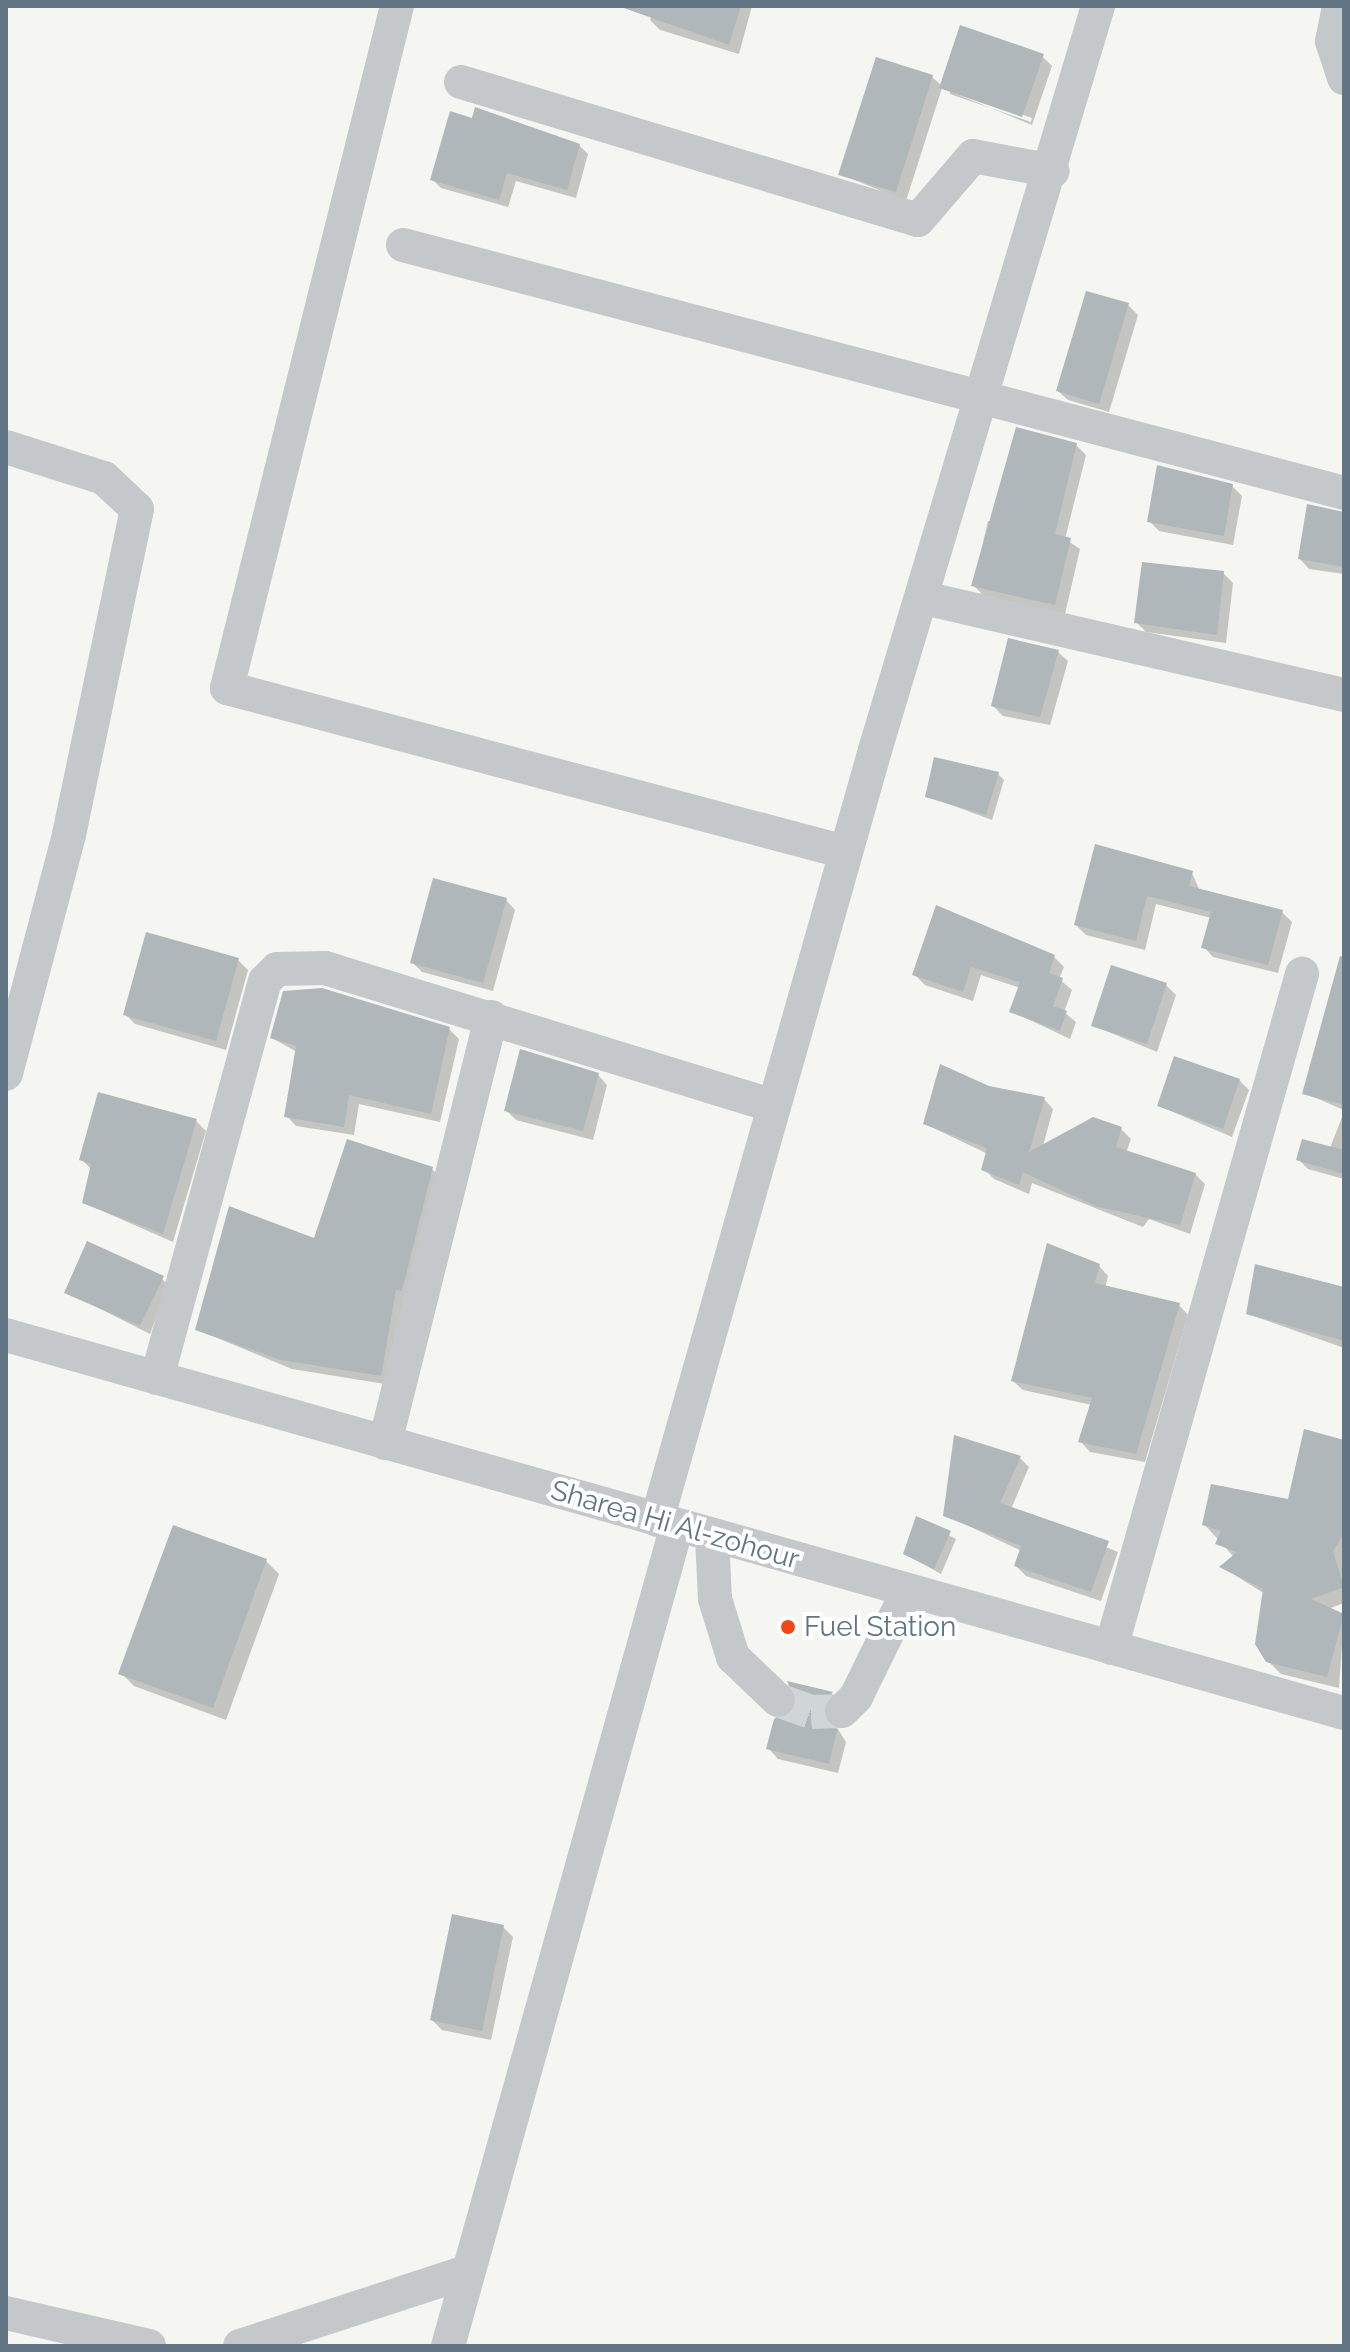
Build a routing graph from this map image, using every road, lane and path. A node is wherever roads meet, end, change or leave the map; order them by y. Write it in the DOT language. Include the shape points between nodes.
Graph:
graph roads {
  1 [pos="397,6"];
  2 [pos="1098,6"];
  3 [pos="1339,6"];
  4 [pos="1344,78"];
  5 [pos="461,82"];
  6 [pos="1053,171"];
  7 [pos="403,245"];
  8 [pos="985,396"];
  9 [pos="6,447"];
  10 [pos="1344,493"];
  11 [pos="924,598"];
  12 [pos="1344,695"];
  13 [pos="845,852"];
  14 [pos="1302,974"];
  15 [pos="491,1017"];
  16 [pos="6,1074"];
  17 [pos="773,1106"];
  18 [pos="6,1335"];
  19 [pos="157,1378"];
  20 [pos="385,1443"];
  21 [pos="667,1523"];
  22 [pos="712,1536"];
  23 [pos="908,1591"];
  24 [pos="1111,1648"];
  25 [pos="778,1700"];
  26 [pos="1343,1710"];
  27 [pos="842,1711"];
  28 [pos="467,2272"];
  29 [pos="6,2313"];
  30 [pos="149,2346"];
  31 [pos="240,2346"];
  32 [pos="448,2346"];
  1 -- 13 [label="street" via="227,688"];
  2 -- 6 [label="street"];
  3 -- 4 [label="street" via="1332,41"];
  5 -- 6 [label="street" via="918,220 973,156"];
  6 -- 8 [label="street"];
  7 -- 8 [label="street"];
  8 -- 10 [label="street"];
  8 -- 11 [label="street"];
  9 -- 16 [label="street" via="127,493 137,529"];
  11 -- 12 [label="street"];
  11 -- 13 [label="street"];
  13 -- 17 [label="street"];
  14 -- 24 [label="street"];
  15 -- 17 [label="street"];
  15 -- 19 [label="street" via="325,968 293,964 265,981"];
  15 -- 20 [label="street"];
  17 -- 21 [label="street"];
  18 -- 19 [label="street, Sharea Hi Al-zohour"];
  19 -- 20 [label="street, Sharea Hi Al-zohour"];
  20 -- 21 [label="street, Sharea Hi Al-zohour"];
  21 -- 22 [label="street, Sharea Hi Al-zohour"];
  21 -- 28 [label="street"];
  22 -- 23 [label="street, Sharea Hi Al-zohour"];
  22 -- 25 [label="street" via="715,1599 733,1657"];
  23 -- 24 [label="street, Sharea Hi Al-zohour"];
  23 -- 27 [label="street" via="856,1697"];
  24 -- 26 [label="street, Sharea Hi Al-zohour"];
  28 -- 31 [label="street"];
  28 -- 32 [label="street"];
  29 -- 30 [label="street"];
}
